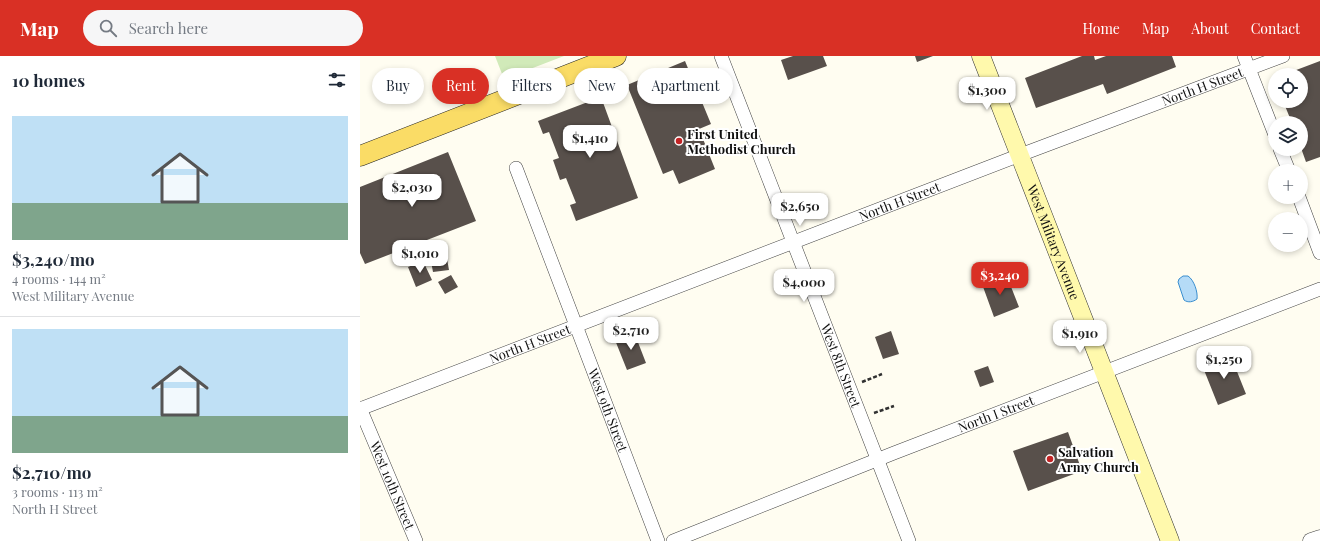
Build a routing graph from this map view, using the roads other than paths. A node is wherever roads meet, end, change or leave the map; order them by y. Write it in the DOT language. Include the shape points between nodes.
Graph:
graph roads {
  1 [pos="616,56"];
  2 [pos="721,56"];
  3 [pos="981,56"];
  4 [pos="1244,56"];
  5 [pos="1283,56"];
  6 [pos="1249,69"];
  7 [pos="1268,118"];
  8 [pos="1020,155"];
  9 [pos="360,156"];
  10 [pos="516,168"];
  11 [pos="1302,204"];
  12 [pos="794,242"];
  13 [pos="1320,253"];
  14 [pos="1320,289"];
  15 [pos="576,327"];
  16 [pos="1104,372"];
  17 [pos="360,409"];
  18 [pos="878,460"];
  19 [pos="1320,538"];
  20 [pos="416,541"];
  21 [pos="658,541"];
  22 [pos="673,541"];
  23 [pos="909,541"];
  24 [pos="1170,541"];
  25 [pos="1311,541"];
  1 -- 9 [label="main road"];
  2 -- 12 [label="street, West 8th Street"];
  3 -- 8 [label="main road, West Military Avenue"];
  4 -- 6 [label="street"];
  5 -- 6 [label="street, North H Street"];
  6 -- 7 [label="street"];
  6 -- 8 [label="street, North H Street"];
  8 -- 12 [label="street, North H Street"];
  8 -- 16 [label="main road, West Military Avenue"];
  10 -- 15 [label="street, West 9th Street"];
  11 -- 13 [label="street"];
  12 -- 15 [label="street, North H Street"];
  12 -- 18 [label="street, West 8th Street"];
  14 -- 16 [label="street, North I Street"];
  15 -- 17 [label="street, North H Street"];
  15 -- 21 [label="street, West 9th Street"];
  16 -- 18 [label="street, North I Street"];
  16 -- 24 [label="main road, West Military Avenue"];
  17 -- 20 [label="street, West 10th Street"];
  18 -- 22 [label="street, North I Street"];
  18 -- 23 [label="street, West 8th Street"];
  19 -- 25 [label="street"];
}
